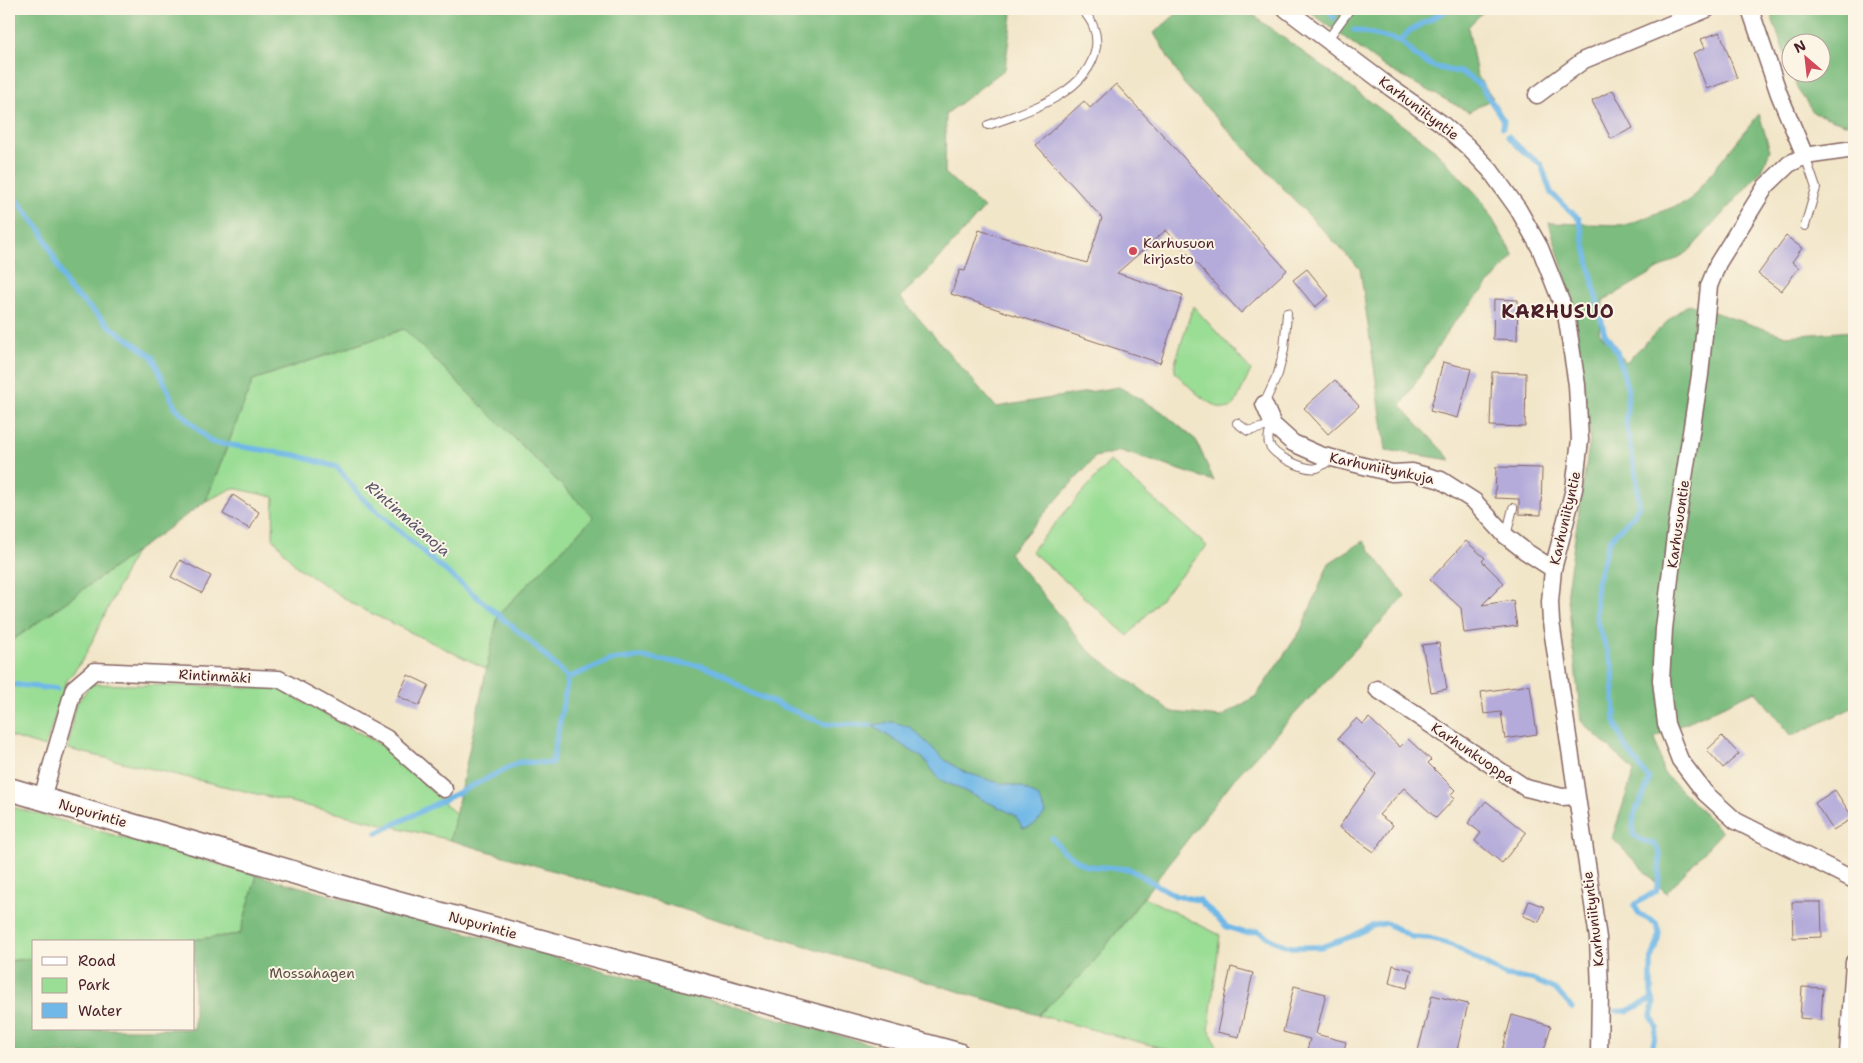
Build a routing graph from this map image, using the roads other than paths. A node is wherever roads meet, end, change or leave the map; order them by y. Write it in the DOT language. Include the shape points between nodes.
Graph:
graph roads {
  1 [pos="1081,9"];
  2 [pos="1286,9"];
  3 [pos="1350,9"];
  4 [pos="1707,9"];
  5 [pos="1750,9"];
  6 [pos="1328,39"];
  7 [pos="1537,95"];
  8 [pos="988,125"];
  9 [pos="1854,149"];
  10 [pos="1805,156"];
  11 [pos="1806,226"];
  12 [pos="1287,313"];
  13 [pos="1264,404"];
  14 [pos="1237,423"];
  15 [pos="1273,425"];
  16 [pos="1514,508"];
  17 [pos="1506,536"];
  18 [pos="1553,568"];
  19 [pos="1377,689"];
  20 [pos="9,789"];
  21 [pos="444,789"];
  22 [pos="1576,796"];
  23 [pos="42,798"];
  24 [pos="1854,880"];
  25 [pos="1854,962"];
  26 [pos="958,1054"];
  27 [pos="1599,1054"];
  28 [pos="1848,1054"];
  1 -- 8 [label="lane" via="1094,27 1097,39 1088,69 1075,83 1041,106"];
  2 -- 6 [label="street, Karhuniityntie"];
  3 -- 6 [label="lane"];
  4 -- 7 [label="street" via="1584,60"];
  5 -- 10 [label="street" via="1779,94"];
  6 -- 18 [label="street, Karhuniityntie" via="1467,146 1501,185 1540,248 1566,314 1577,385 1580,440 1574,490"];
  9 -- 10 [label="street, Karhusuontie"];
  10 -- 11 [label="lane" via="1816,188"];
  10 -- 24 [label="street, Karhusuontie" via="1789,164 1766,186 1718,263 1709,286 1700,375 1674,545 1661,680 1666,724 1680,760 1705,793 1736,821"];
  12 -- 13 [label="lane" via="1278,374"];
  13 -- 15 [label="street, Karhuniitynkuja"];
  14 -- 15 [label="lane" via="1248,431"];
  15 -- 17 [label="street, Karhuniitynkuja" via="1293,442 1320,455 1392,473 1412,472 1441,480 1474,501"];
  16 -- 17 [label="lane"];
  17 -- 18 [label="street, Karhuniitynkuja"];
  18 -- 22 [label="street, Karhuniityntie" via="1551,622"];
  19 -- 22 [label="street, Karhunkuoppa" via="1526,788 1554,796"];
  20 -- 23 [label="main road, Nupurintie"];
  21 -- 23 [label="street, Rintinmäki" via="386,738 279,680 94,671 74,688"];
  22 -- 27 [label="street, Karhuniityntie" via="1598,938"];
  23 -- 26 [label="main road, Nupurintie" via="364,893"];
  25 -- 28 [label="street"];
}
